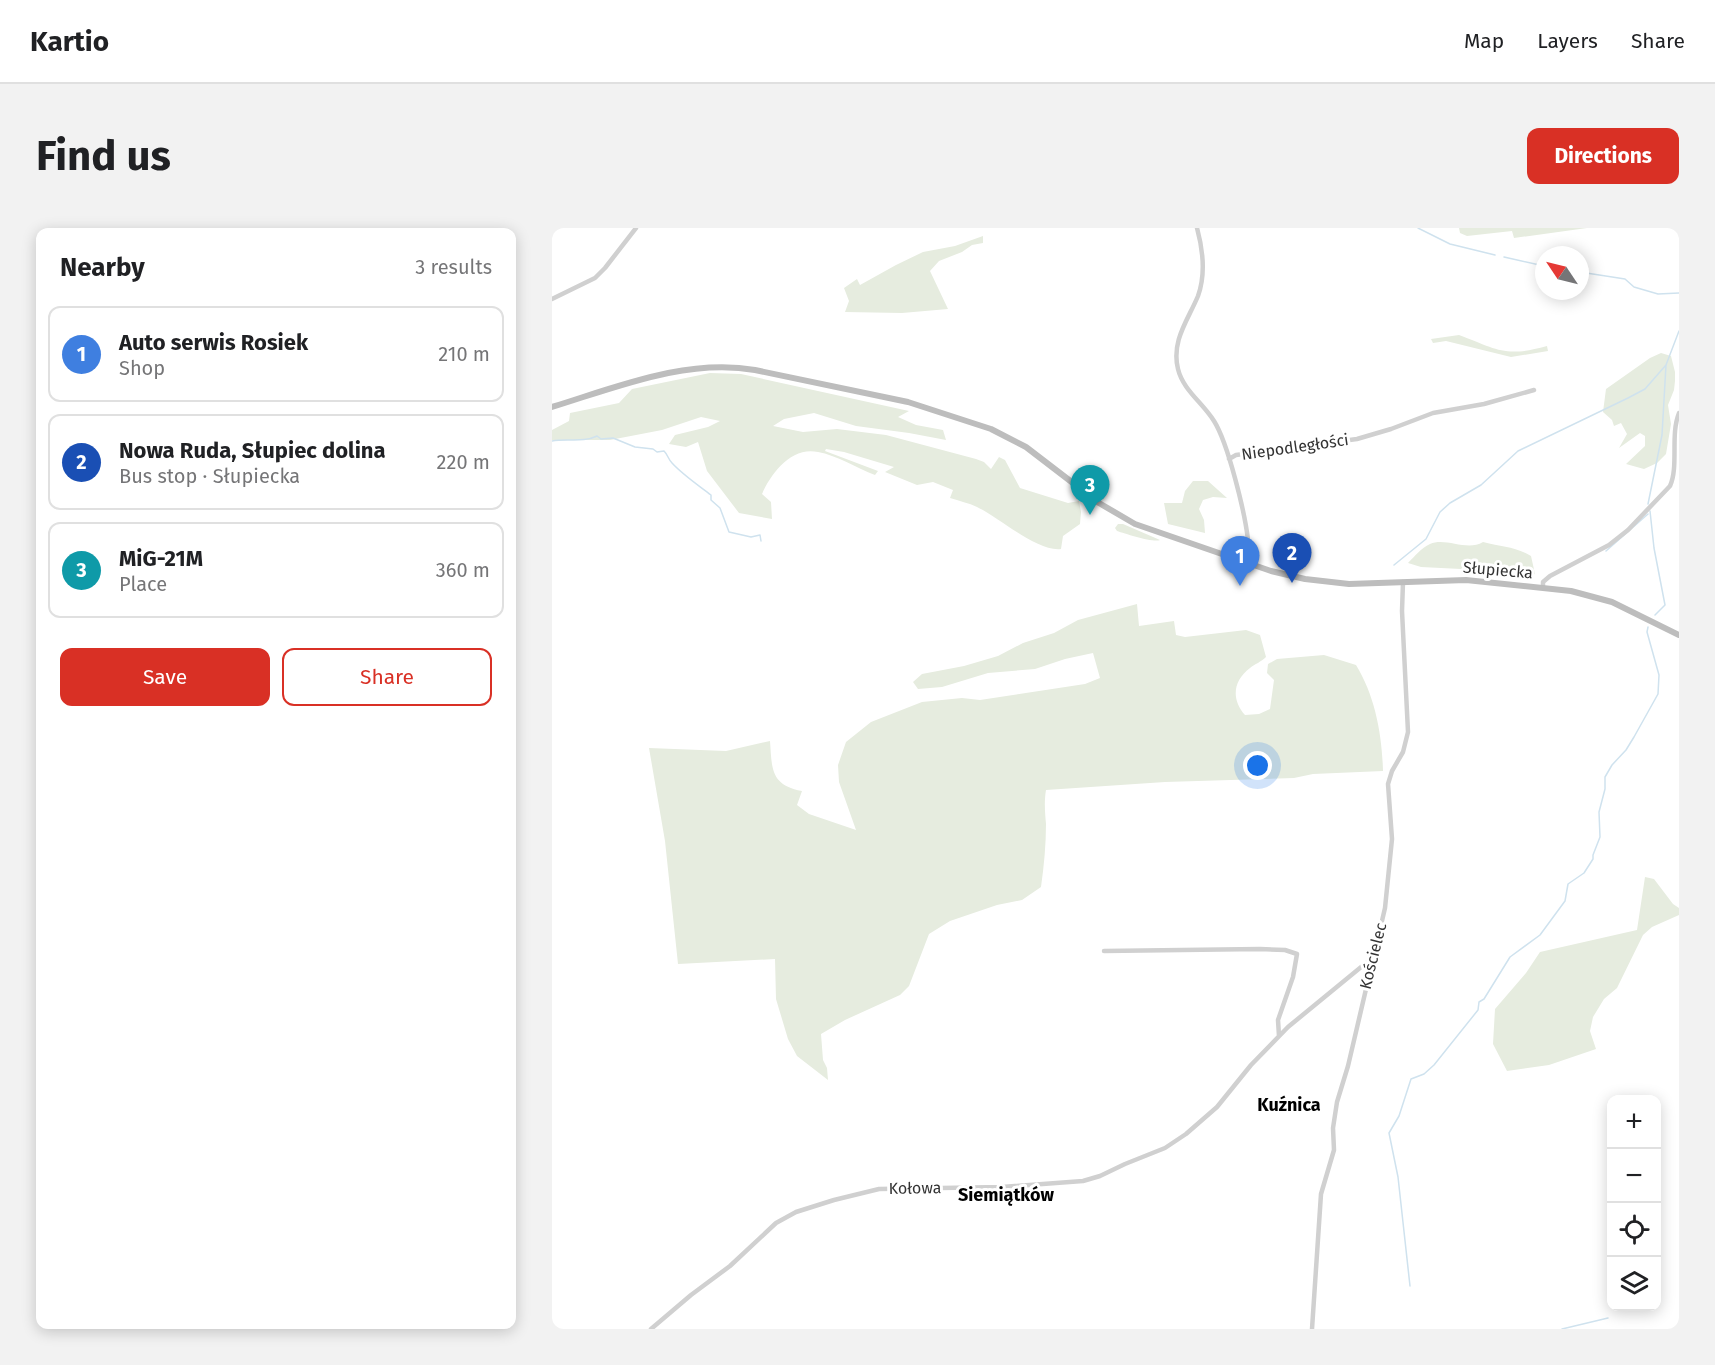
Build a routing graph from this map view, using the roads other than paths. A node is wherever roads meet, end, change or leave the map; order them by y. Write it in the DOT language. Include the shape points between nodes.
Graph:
graph roads {
  1 [pos="636,228"];
  2 [pos="1197,228"];
  3 [pos="552,299"];
  4 [pos="1534,390"];
  5 [pos="552,407"];
  6 [pos="1679,413"];
  7 [pos="1229,459"];
  8 [pos="1679,478"];
  9 [pos="1670,486"];
  10 [pos="1245,562"];
  11 [pos="1403,582"];
  12 [pos="1543,587"];
  13 [pos="1679,635"];
  14 [pos="1104,951"];
  15 [pos="1371,961"];
  16 [pos="1279,1036"];
  17 [pos="651,1329"];
  18 [pos="1312,1329"];
  1 -- 3 [label="street" via="595,278"];
  2 -- 7 [label="street, Niepodległości" via="1203,273 1178,338 1176,360 1188,390 1215,422"];
  4 -- 7 [label="street, Niepodległości" via="1433,413 1372,436"];
  5 -- 10 [label="main road, Słupiecka" via="656,376 719,366 889,398 1000,433 1135,524"];
  6 -- 9 [label="street" via="1675,472"];
  7 -- 10 [label="street" via="1248,540"];
  8 -- 9 [label="street"];
  9 -- 12 [label="street" via="1619,538 1550,576"];
  10 -- 11 [label="main road, Słupiecka" via="1305,579 1349,584"];
  11 -- 12 [label="main road, Słupiecka" via="1466,580"];
  11 -- 15 [label="street, Kościelec" via="1408,732 1388,784 1391,861"];
  12 -- 13 [label="main road, Słupiecka" via="1597,597"];
  14 -- 16 [label="street" via="1285,950 1297,954 1278,1020"];
  15 -- 16 [label="street, Kołowa"];
  15 -- 18 [label="street, Kościelec" via="1337,1102 1334,1150 1321,1194"];
  16 -- 17 [label="street, Kołowa" via="1217,1107 1166,1148 1083,1180 1002,1187 879,1189 796,1212 776,1223 730,1266"];
}
